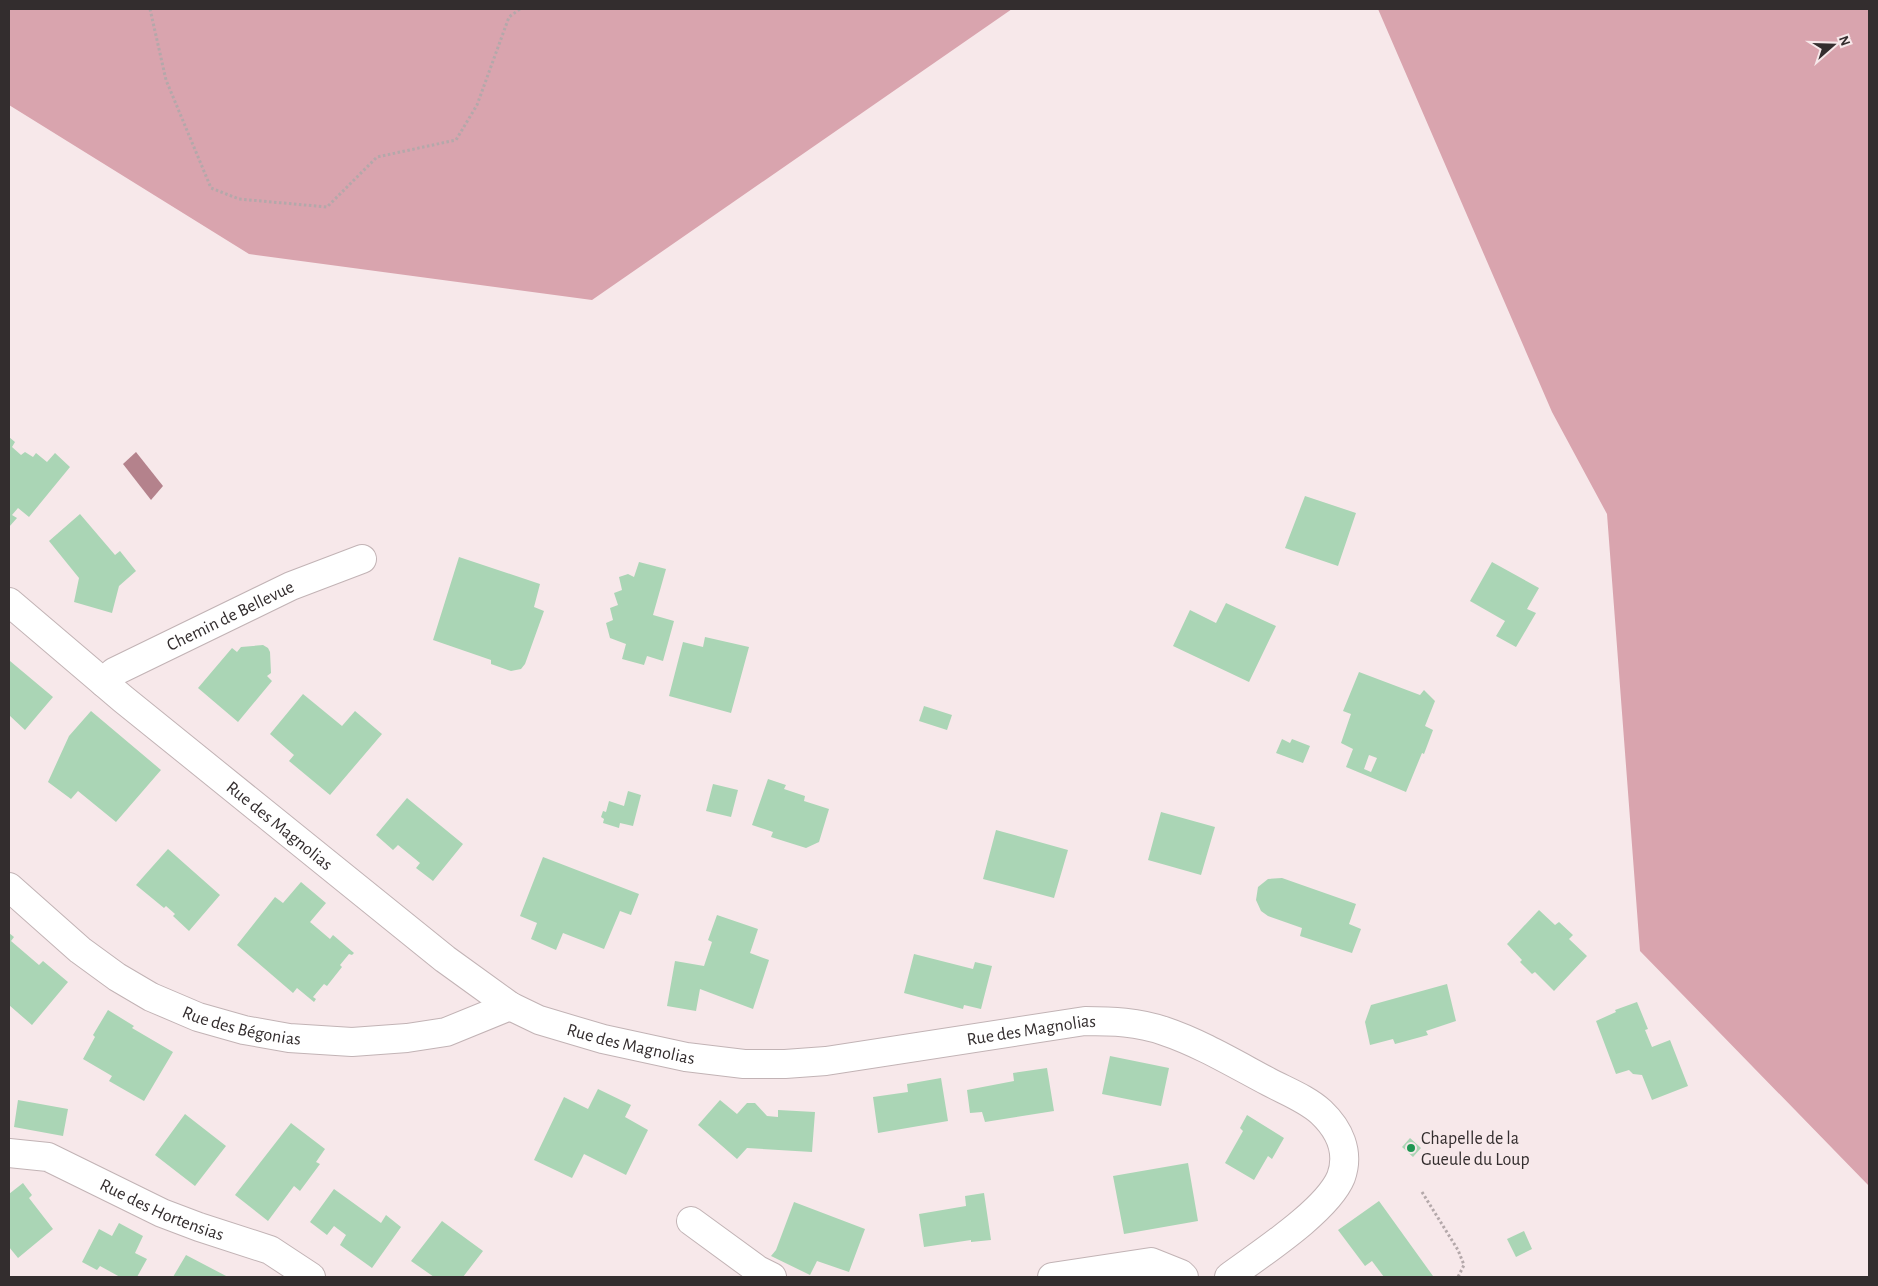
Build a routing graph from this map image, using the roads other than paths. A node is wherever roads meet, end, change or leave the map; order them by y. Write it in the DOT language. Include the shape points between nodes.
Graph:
graph roads {
  1 [pos="362,559"];
  2 [pos="9,602"];
  3 [pos="104,683"];
  4 [pos="9,888"];
  5 [pos="510,1006"];
  6 [pos="9,1153"];
  7 [pos="691,1221"];
  8 [pos="311,1277"];
  9 [pos="772,1277"];
  10 [pos="1052,1277"];
  11 [pos="1184,1277"];
  12 [pos="1229,1277"];
  1 -- 3 [label="street, Chemin de Bellevue" via="291,586 114,672"];
  2 -- 3 [label="street, Rue des Magnolias"];
  3 -- 5 [label="street, Rue des Magnolias" via="445,958"];
  4 -- 5 [label="street, Rue des Bégonias" via="80,950 117,977 151,997 198,1017 244,1030 289,1038 352,1042 407,1038 446,1032"];
  5 -- 12 [label="street, Rue des Magnolias" via="539,1020 603,1039 686,1057 744,1064 826,1061 1085,1021 1123,1021 1164,1030 1302,1099 1320,1111 1339,1134 1343,1147 1345,1160 1333,1191 1315,1211"];
  6 -- 8 [label="street, Rue des Hortensias" via="48,1157 162,1213 270,1250"];
  7 -- 9 [label="street"];
  10 -- 11 [label="street" via="1151,1262"];
}
